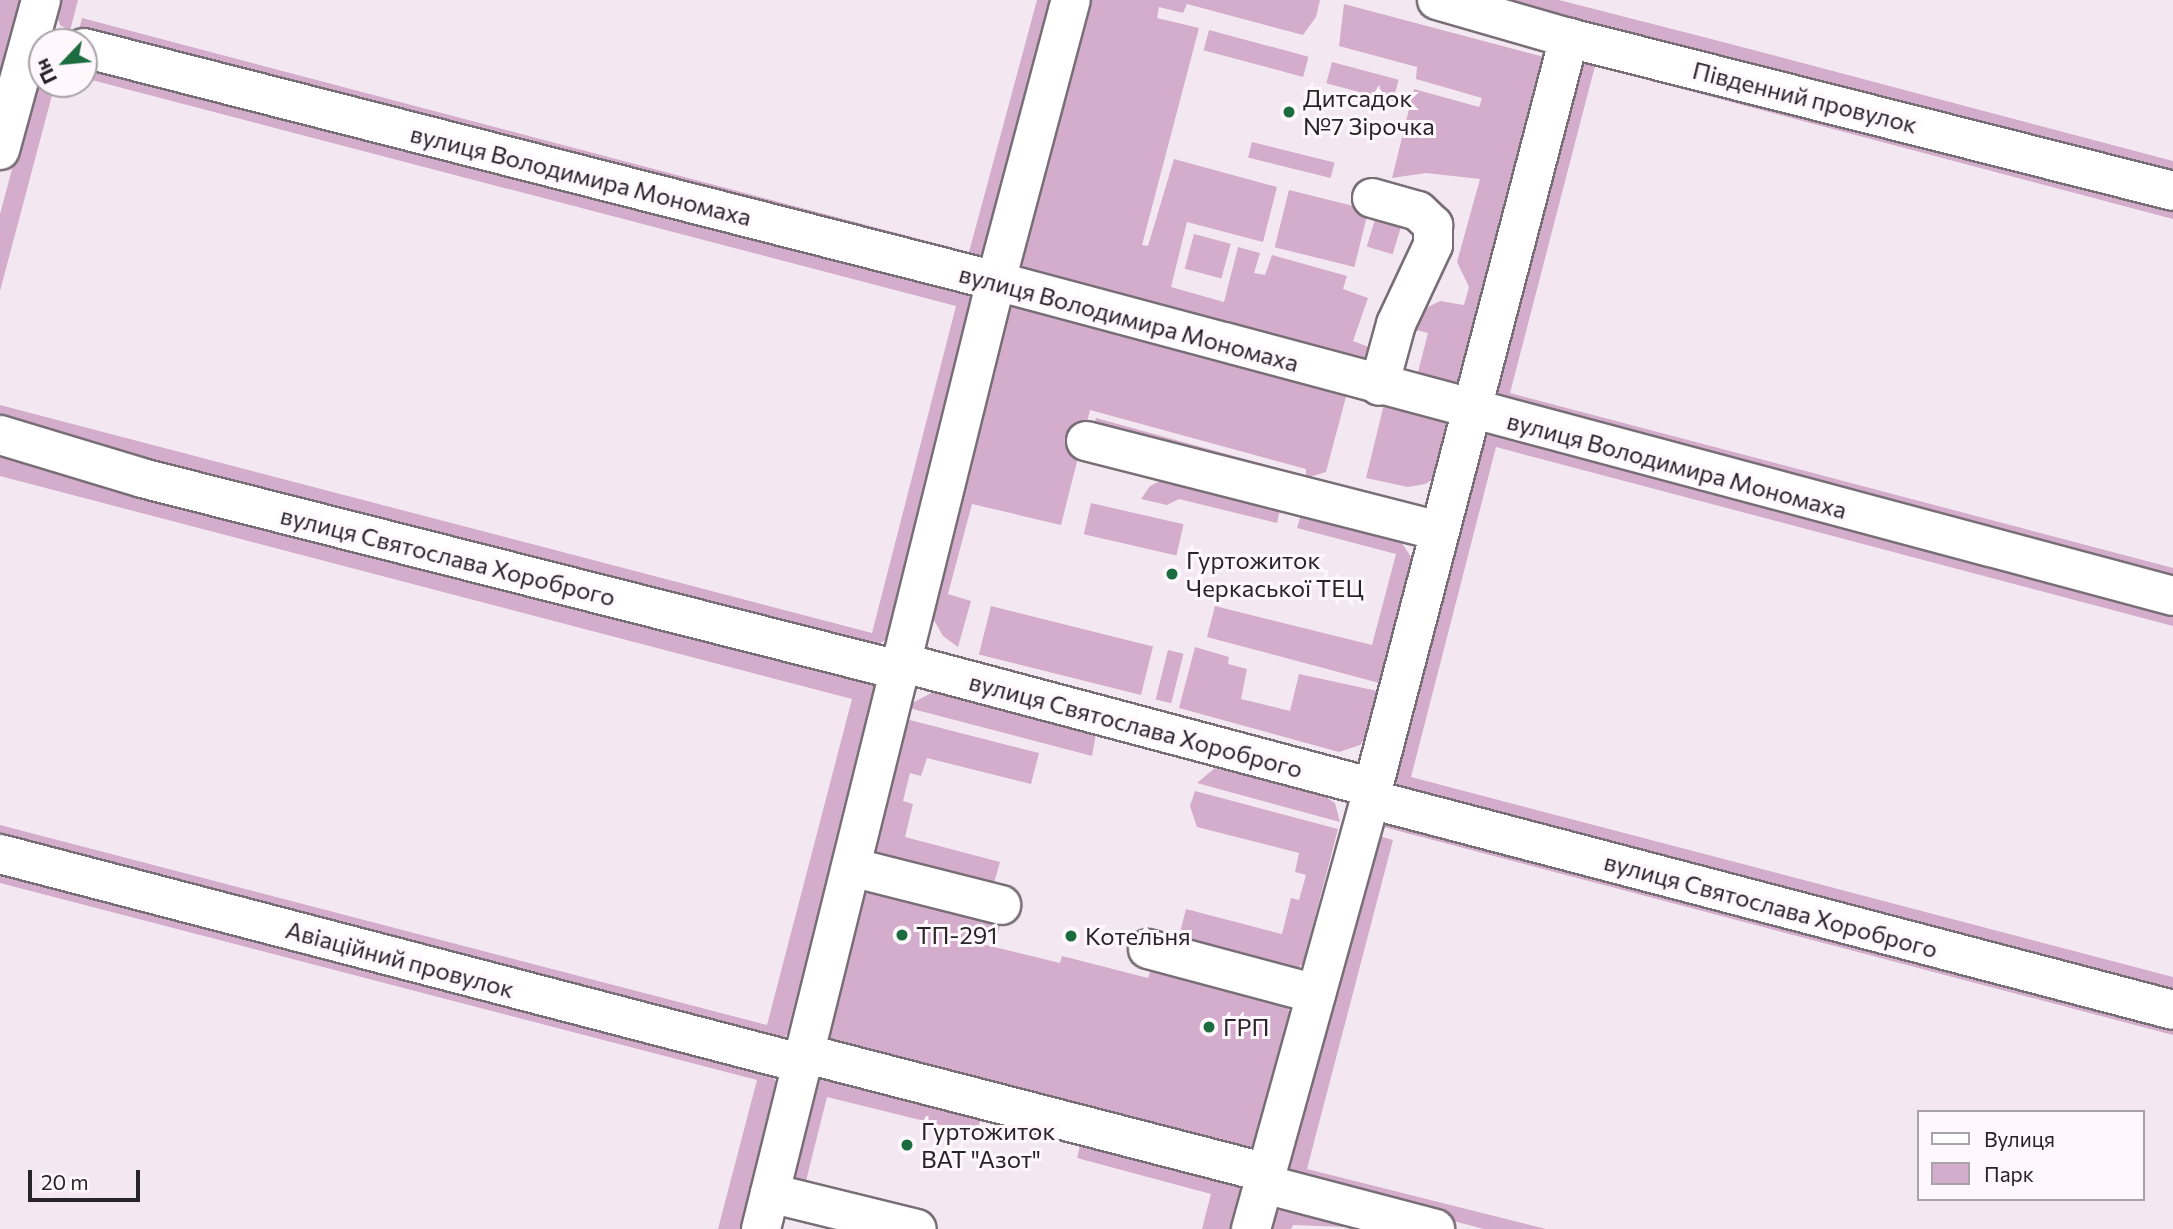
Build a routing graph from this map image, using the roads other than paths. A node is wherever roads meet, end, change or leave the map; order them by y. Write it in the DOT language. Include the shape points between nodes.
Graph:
graph roads {
  1 [pos="1071,0"];
  2 [pos="1437,0"];
  3 [pos="44,25"];
  4 [pos="1569,38"];
  5 [pos="98,52"];
  6 [pos="0,150"];
  7 [pos="2173,191"];
  8 [pos="1372,198"];
  9 [pos="996,281"];
  10 [pos="1380,386"];
  11 [pos="1470,411"];
  12 [pos="0,435"];
  13 [pos="1086,441"];
  14 [pos="1438,531"];
  15 [pos="2173,596"];
  16 [pos="899,666"];
  17 [pos="1371,793"];
  18 [pos="0,853"];
  19 [pos="851,866"];
  20 [pos="1001,905"];
  21 [pos="1148,949"];
  22 [pos="1316,994"];
  23 [pos="2173,1010"];
  24 [pos="801,1058"];
  25 [pos="1266,1179"];
  26 [pos="770,1193"];
  27 [pos="761,1229"];
  28 [pos="917,1229"];
  29 [pos="1251,1229"];
  30 [pos="1435,1229"];
  1 -- 9 [label="street"];
  2 -- 4 [label="street, Південний провулок"];
  3 -- 6 [label="street"];
  4 -- 7 [label="street, Південний провулок"];
  4 -- 11 [label="street"];
  5 -- 9 [label="street, вулиця Володимира Мономаха"];
  8 -- 10 [label="street" via="1418,211 1433,226 1433,245 1396,324"];
  9 -- 10 [label="street, вулиця Володимира Мономаха"];
  9 -- 16 [label="street"];
  10 -- 11 [label="street, вулиця Володимира Мономаха"];
  11 -- 14 [label="street"];
  11 -- 15 [label="street, вулиця Володимира Мономаха"];
  12 -- 16 [label="street, вулиця Святослава Хороброго" via="142,478"];
  13 -- 14 [label="street"];
  14 -- 17 [label="street"];
  16 -- 17 [label="street, вулиця Святослава Хороброго"];
  16 -- 19 [label="street"];
  17 -- 22 [label="street"];
  17 -- 23 [label="street, вулиця Святослава Хороброго"];
  18 -- 24 [label="street, Авіаційний провулок"];
  19 -- 20 [label="street"];
  19 -- 24 [label="street"];
  21 -- 22 [label="street"];
  22 -- 25 [label="street"];
  24 -- 25 [label="street, Авіаційний провулок"];
  24 -- 26 [label="street"];
  25 -- 29 [label="street"];
  25 -- 30 [label="street"];
  26 -- 27 [label="street"];
  26 -- 28 [label="street"];
}
